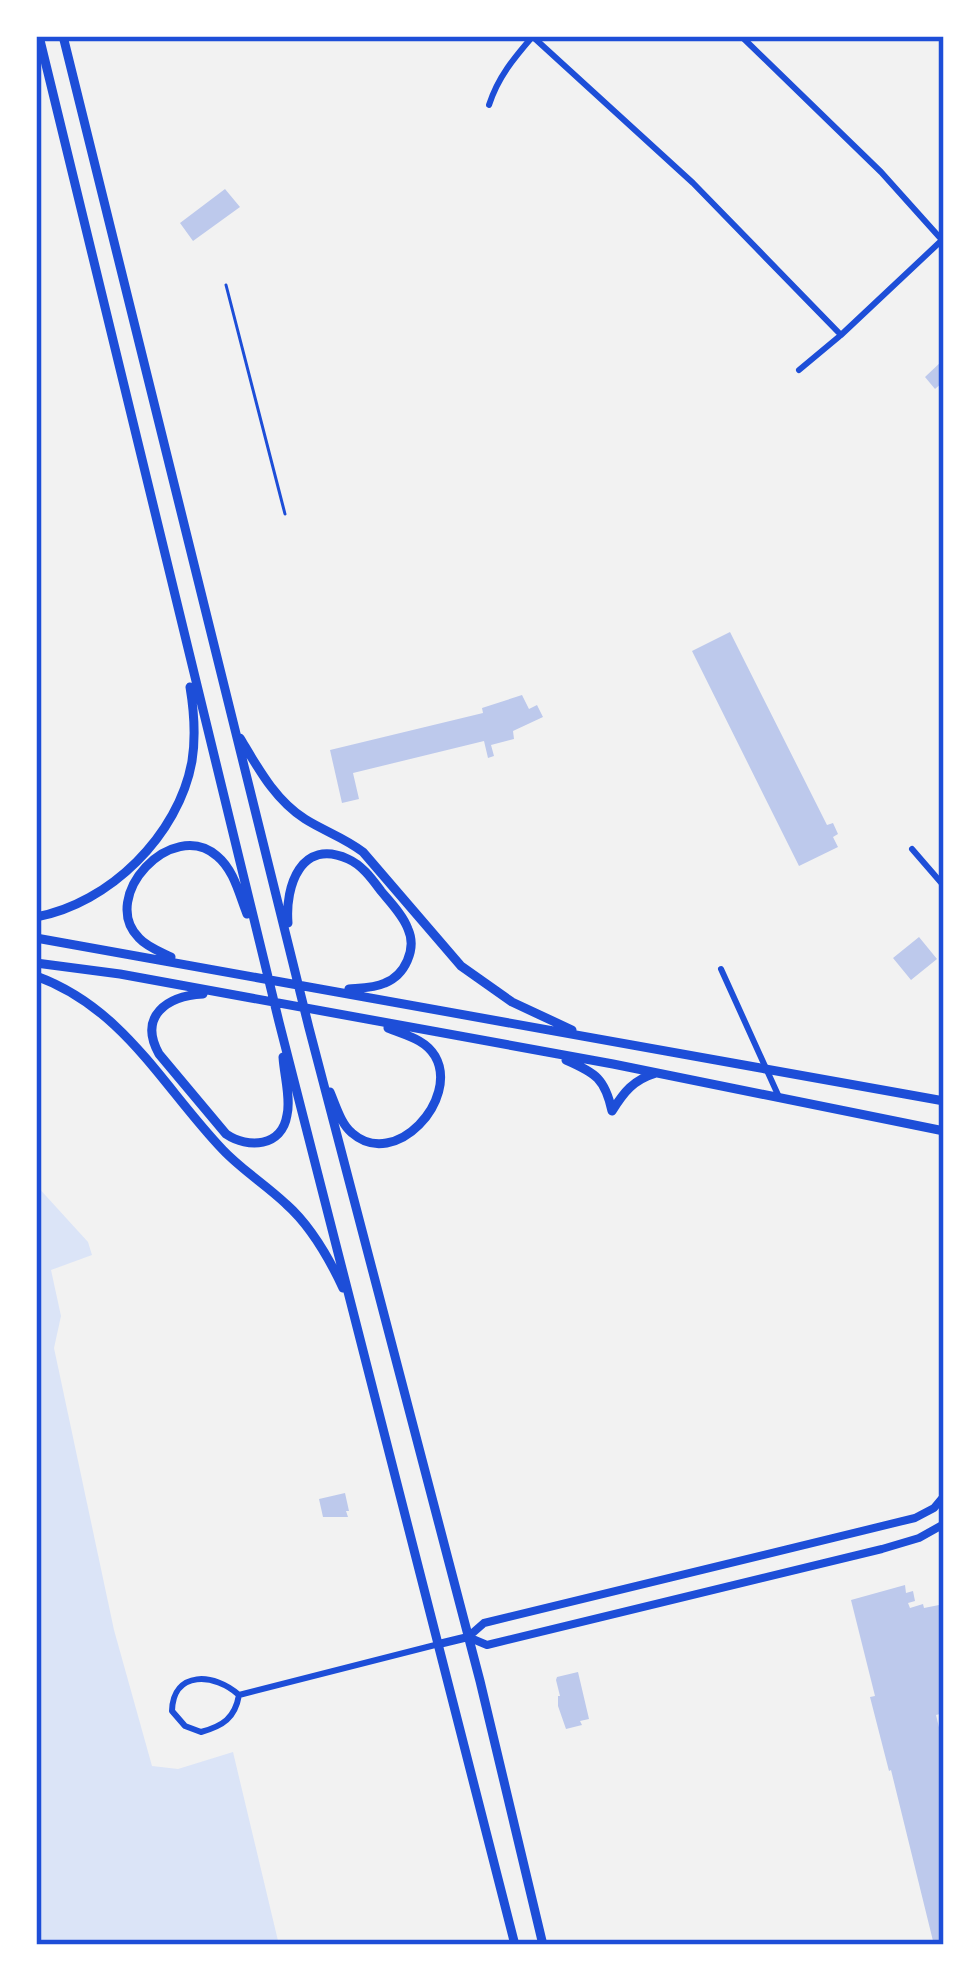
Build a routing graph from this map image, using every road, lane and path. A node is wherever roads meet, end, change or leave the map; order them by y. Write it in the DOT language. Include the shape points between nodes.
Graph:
graph roads {
  1 [pos="39,36"];
  2 [pos="63,36"];
  3 [pos="532,36"];
  4 [pos="741,36"];
  5 [pos="489,105"];
  6 [pos="943,239"];
  7 [pos="226,285"];
  8 [pos="841,334"];
  9 [pos="799,370"];
  10 [pos="285,514"];
  11 [pos="183,634"];
  12 [pos="235,729"];
  13 [pos="912,849"];
  14 [pos="944,886"];
  15 [pos="36,916"];
  16 [pos="36,938"];
  17 [pos="263,959"];
  18 [pos="36,962"];
  19 [pos="293,964"];
  20 [pos="194,965"];
  21 [pos="722,969"];
  22 [pos="36,976"];
  23 [pos="335,991"];
  24 [pos="232,995"];
  25 [pos="342,1015"];
  26 [pos="279,1022"];
  27 [pos="309,1028"];
  28 [pos="600,1040"];
  29 [pos="550,1053"];
  30 [pos="766,1071"];
  31 [pos="656,1072"];
  32 [pos="779,1097"];
  33 [pos="944,1100"];
  34 [pos="944,1131"];
  35 [pos="352,1308"];
  36 [pos="944,1496"];
  37 [pos="944,1524"];
  38 [pos="468,1636"];
  39 [pos="439,1644"];
  40 [pos="239,1696"];
  41 [pos="515,1945"];
  42 [pos="542,1945"];
  1 -- 11 [label="main road"];
  2 -- 12 [label="main road"];
  3 -- 5 [label="street"];
  3 -- 8 [label="street" via="694,183"];
  4 -- 6 [label="street"];
  6 -- 8 [label="street"];
  7 -- 10 [label="lane"];
  8 -- 9 [label="street"];
  11 -- 15 [label="main road" via="195,730 175,812 110,884"];
  11 -- 17 [label="main road"];
  12 -- 19 [label="main road"];
  12 -- 28 [label="main road" via="286,804 363,852 461,965 512,1003"];
  13 -- 14 [label="street"];
  16 -- 20 [label="main road"];
  17 -- 20 [label="main road" via="232,876 214,852 190,844 164,850 148,867 127,912 138,938"];
  17 -- 26 [label="main road"];
  18 -- 24 [label="main road"];
  19 -- 23 [label="main road" via="292,879 328,854 356,863 408,928 409,955 384,984"];
  19 -- 27 [label="main road"];
  20 -- 23 [label="main road"];
  21 -- 30 [label="street"];
  22 -- 35 [label="main road" via="117,1025 227,1155 291,1208"];
  23 -- 28 [label="main road"];
  24 -- 25 [label="main road"];
  24 -- 26 [label="main road" via="180,996 158,1011 152,1033 159,1054 226,1134 250,1145 274,1137 288,1115"];
  25 -- 27 [label="main road" via="413,1038 435,1056 436,1096 407,1136 380,1144 352,1134"];
  25 -- 29 [label="main road"];
  26 -- 35 [label="main road"];
  27 -- 38 [label="main road"];
  28 -- 30 [label="main road"];
  29 -- 31 [label="main road"];
  29 -- 31 [label="main road" via="596,1076 612,1111 634,1081"];
  30 -- 32 [label="street"];
  30 -- 33 [label="main road"];
  31 -- 32 [label="main road"];
  32 -- 34 [label="main road"];
  35 -- 39 [label="main road"];
  36 -- 38 [label="street" via="916,1518 484,1623"];
  37 -- 38 [label="street" via="901,1544 487,1645"];
  38 -- 39 [label="street"];
  38 -- 42 [label="main road"];
  39 -- 40 [label="street"];
  39 -- 41 [label="main road"];
  40 -- 40 [label="street" via="220,1681 188,1682 172,1712 202,1732 228,1721"];
}
